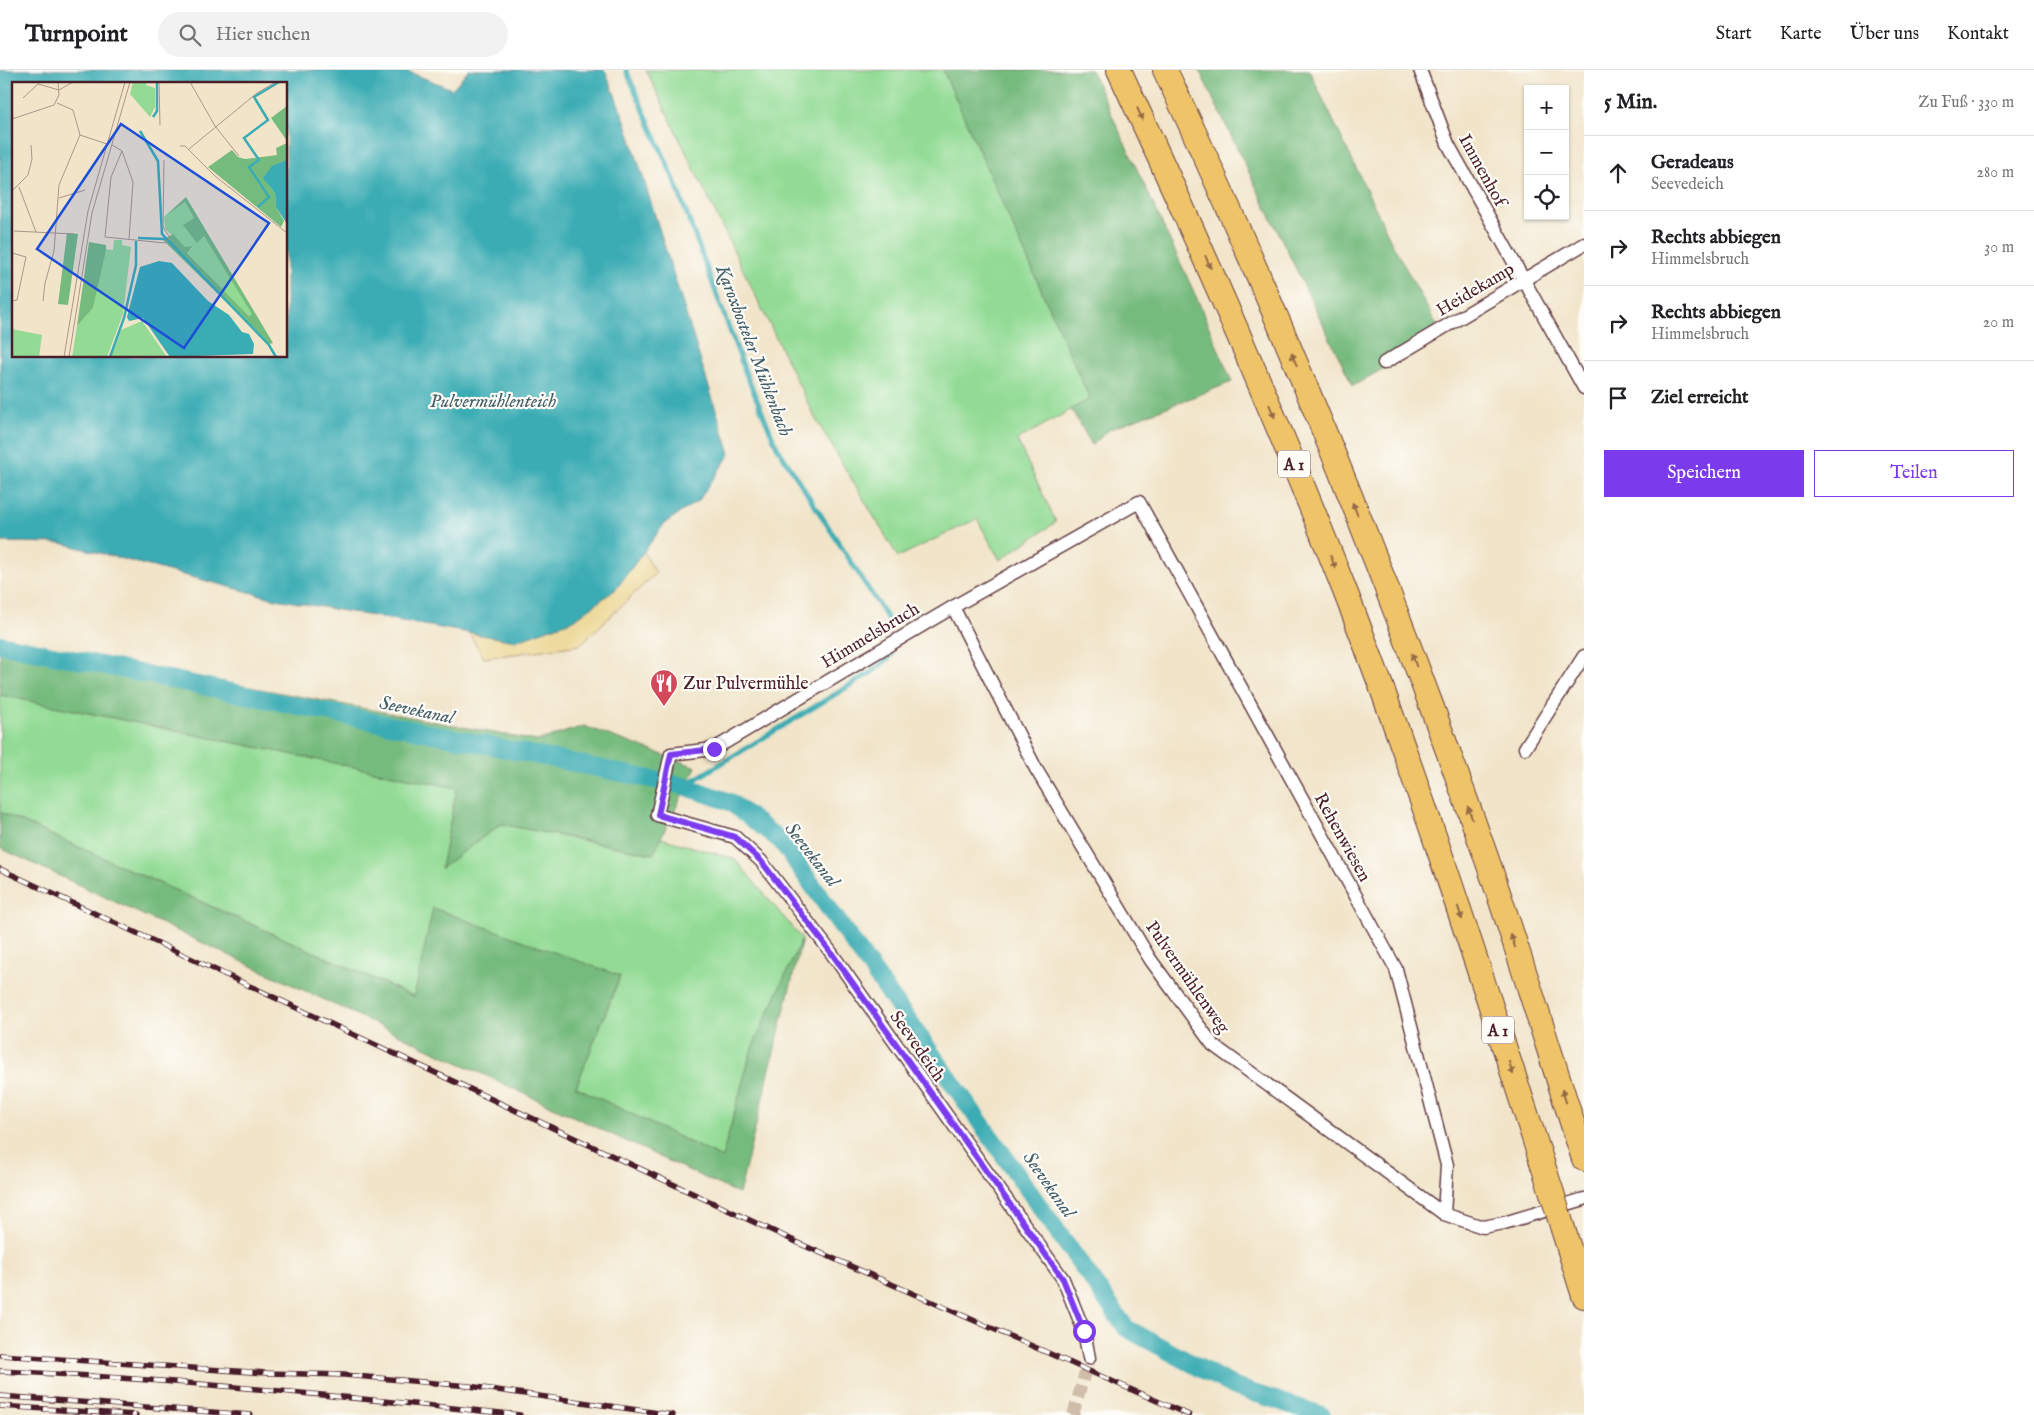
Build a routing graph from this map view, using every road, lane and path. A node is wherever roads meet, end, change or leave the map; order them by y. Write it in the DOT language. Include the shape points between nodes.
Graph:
graph roads {
  1 [pos="1119,70"];
  2 [pos="1165,70"];
  3 [pos="1420,70"];
  4 [pos="1584,244"];
  5 [pos="1524,280"];
  6 [pos="1384,363"];
  7 [pos="1584,388"];
  8 [pos="1139,502"];
  9 [pos="953,607"];
  10 [pos="1584,656"];
  11 [pos="1525,748"];
  12 [pos="658,815"];
  13 [pos="1584,1159"];
  14 [pos="1584,1199"];
  15 [pos="1444,1214"];
  16 [pos="1584,1296"];
  17 [pos="1089,1358"];
  1 -- 16 [label="highway, A 1, one-way, bridge" via="1210,267 1353,612 1445,867"];
  13 -- 2 [label="highway, A 1, one-way" via="1487,859 1393,604 1296,365"];
  3 -- 5 [label="street, Immenhof" via="1448,144"];
  4 -- 5 [label="street, Heidekamp"];
  5 -- 6 [label="street, Heidekamp"];
  5 -- 7 [label="street, Immenhof"];
  8 -- 9 [label="street, Himmelsbruch"];
  8 -- 15 [label="street, Rehenwiesen" via="1396,969 1448,1165"];
  9 -- 12 [label="street, Himmelsbruch" via="714,749 671,754"];
  9 -- 15 [label="street, Pulvermühlenweg" via="1036,769 1150,959 1213,1045"];
  10 -- 11 [label="street"];
  12 -- 17 [label="street, Seevedeich" via="735,837 761,861 830,951 1063,1279 1084,1331"];
  14 -- 15 [label="street, Pulvermühlenweg" via="1504,1223 1483,1226"];
}
